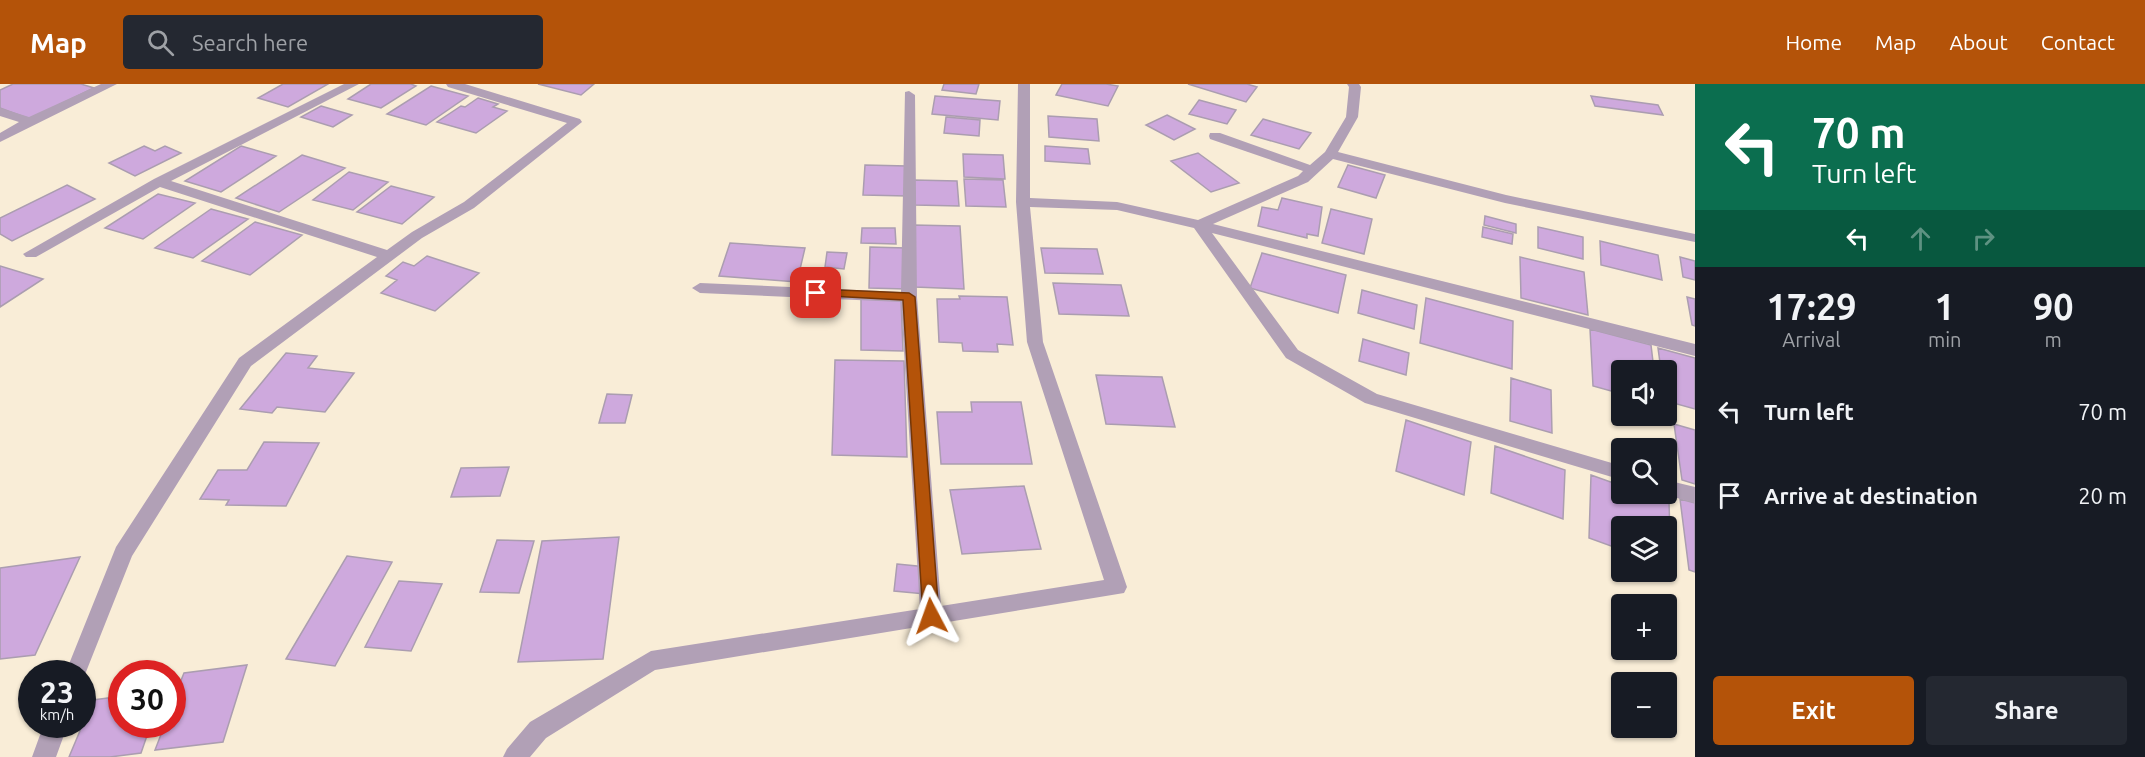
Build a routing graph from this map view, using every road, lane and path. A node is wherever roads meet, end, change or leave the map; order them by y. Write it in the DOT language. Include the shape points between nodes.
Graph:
graph roads {
  1 [pos="111,84"];
  2 [pos="353,84"];
  3 [pos="452,84"];
  4 [pos="1024,84"];
  5 [pos="1353,84"];
  6 [pos="909,95"];
  7 [pos="0,112"];
  8 [pos="30,121"];
  9 [pos="1215,136"];
  10 [pos="0,138"];
  11 [pos="1330,154"];
  12 [pos="1312,170"];
  13 [pos="159,182"];
  14 [pos="1023,202"];
  15 [pos="1199,225"];
  16 [pos="1695,238"];
  17 [pos="31,254"];
  18 [pos="389,256"];
  19 [pos="700,288"];
  20 [pos="909,297"];
  21 [pos="1695,350"];
  22 [pos="1611,470"];
  23 [pos="1677,490"];
  24 [pos="1695,495"];
  25 [pos="931,616"];
  26 [pos="81,660"];
  27 [pos="51,738"];
  28 [pos="44,757"];
  29 [pos="515,757"];
  1 -- 8 [label="street"];
  2 -- 13 [label="street"];
  3 -- 18 [label="street" via="576,122 469,206"];
  4 -- 14 [label="street"];
  5 -- 11 [label="street" via="1352,117"];
  6 -- 20 [label="street"];
  7 -- 8 [label="street"];
  8 -- 10 [label="street"];
  9 -- 12 [label="street"];
  11 -- 12 [label="street"];
  11 -- 16 [label="street" via="1505,199"];
  12 -- 15 [label="street" via="1303,179"];
  13 -- 17 [label="street"];
  13 -- 18 [label="street"];
  14 -- 15 [label="street" via="1117,206"];
  14 -- 25 [label="street" via="1035,342 1118,587"];
  15 -- 21 [label="street"];
  15 -- 22 [label="street" via="1292,354 1371,399"];
  18 -- 26 [label="street" via="245,362 123,553"];
  19 -- 20 [label="street"];
  20 -- 25 [label="street"];
  23 -- 24 [label="street"];
  25 -- 29 [label="street" via="651,661 538,730"];
  27 -- 28 [label="street"];
}
